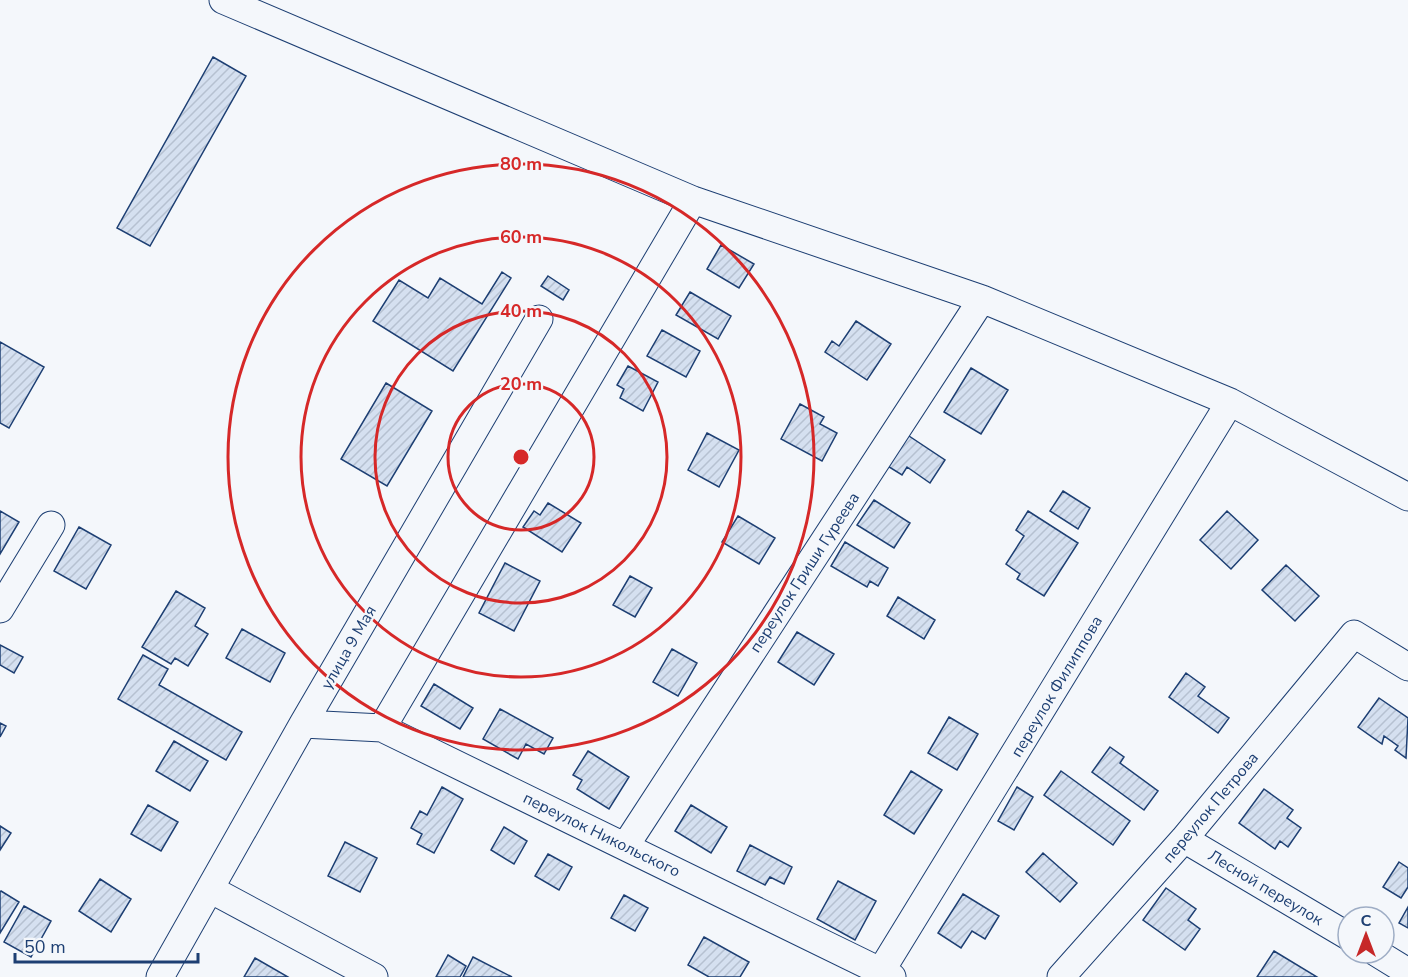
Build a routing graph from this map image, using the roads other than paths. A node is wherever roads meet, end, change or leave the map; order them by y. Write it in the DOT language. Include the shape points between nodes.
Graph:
graph roads {
  1 [pos="223,0"];
  2 [pos="693,200"];
  3 [pos="982,299"];
  4 [pos="539,319"];
  5 [pos="1230,402"];
  6 [pos="1408,497"];
  7 [pos="51,525"];
  8 [pos="0,609"];
  9 [pos="1408,666"];
  10 [pos="303,724"];
  11 [pos="382,728"];
  12 [pos="1184,839"];
  13 [pos="626,845"];
  14 [pos="210,889"];
  15 [pos="1336,929"];
  16 [pos="887,974"];
  17 [pos="160,977"];
  18 [pos="374,977"];
  19 [pos="1061,977"];
  1 -- 2 [label="street"];
  2 -- 3 [label="street"];
  2 -- 11 [label="street"];
  3 -- 5 [label="street"];
  3 -- 13 [label="street, переулок Гриши Гуреева"];
  4 -- 10 [label="street, улица 9 Мая"];
  5 -- 6 [label="street"];
  5 -- 16 [label="street, переулок Филиппова"];
  7 -- 8 [label="street"];
  9 -- 12 [label="street, переулок Петрова" via="1354,634"];
  10 -- 11 [label="street, переулок Никольского"];
  10 -- 14 [label="street, улица 9 Мая"];
  11 -- 13 [label="street, переулок Никольского"];
  12 -- 15 [label="street, Лесной переулок"];
  12 -- 19 [label="street, переулок Петрова"];
  13 -- 16 [label="street, переулок Никольского"];
  14 -- 17 [label="street, улица 9 Мая"];
  14 -- 18 [label="street"];
}
